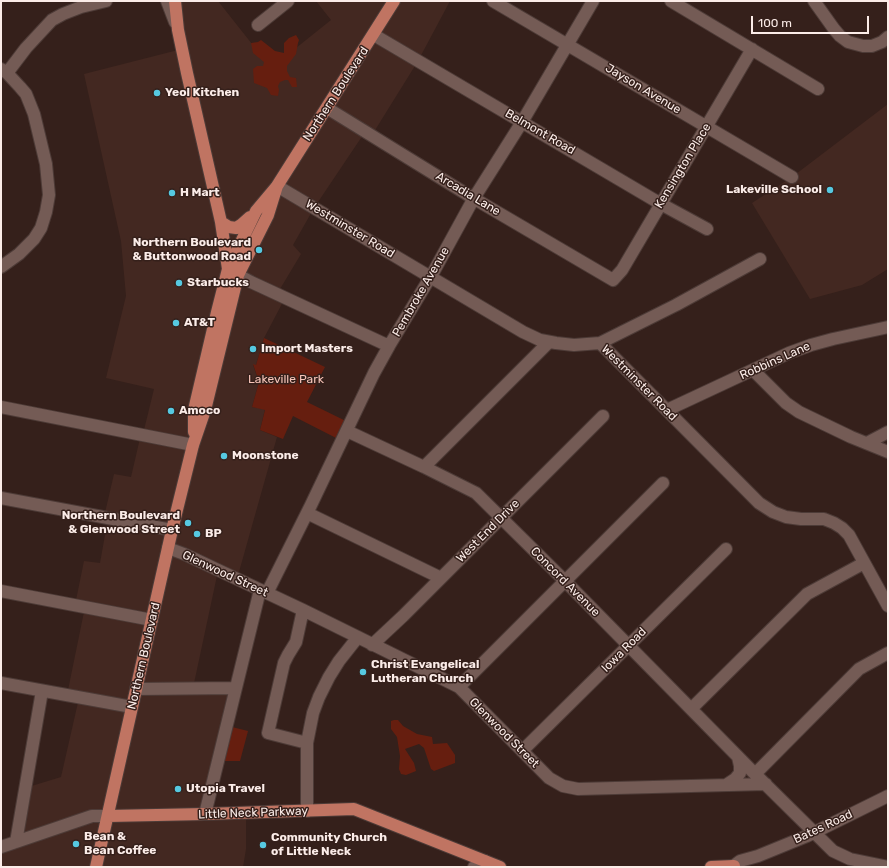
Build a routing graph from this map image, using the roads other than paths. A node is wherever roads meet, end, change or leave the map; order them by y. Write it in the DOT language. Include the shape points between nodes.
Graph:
graph roads {
  1 [pos="106,1"];
  2 [pos="167,1"];
  3 [pos="175,1"];
  4 [pos="288,1"];
  5 [pos="394,1"];
  6 [pos="493,1"];
  7 [pos="593,1"];
  8 [pos="671,1"];
  9 [pos="814,1"];
  10 [pos="258,25"];
  11 [pos="178,30"];
  12 [pos="374,34"];
  13 [pos="888,37"];
  14 [pos="567,44"];
  15 [pos="752,49"];
  16 [pos="4,71"];
  17 [pos="818,89"];
  18 [pos="327,108"];
  19 [pos="522,122"];
  20 [pos="706,126"];
  21 [pos="792,177"];
  22 [pos="277,186"];
  23 [pos="474,198"];
  24 [pos="661,204"];
  25 [pos="256,211"];
  26 [pos="221,222"];
  27 [pos="706,228"];
  28 [pos="760,259"];
  29 [pos="1,267"];
  30 [pos="233,272"];
  31 [pos="430,277"];
  32 [pos="611,278"];
  33 [pos="888,327"];
  34 [pos="549,342"];
  35 [pos="600,343"];
  36 [pos="389,346"];
  37 [pos="754,370"];
  38 [pos="1,407"];
  39 [pos="667,410"];
  40 [pos="603,416"];
  41 [pos="346,431"];
  42 [pos="888,432"];
  43 [pos="867,443"];
  44 [pos="193,445"];
  45 [pos="888,452"];
  46 [pos="424,467"];
  47 [pos="663,483"];
  48 [pos="1,498"];
  49 [pos="307,513"];
  50 [pos="501,518"];
  51 [pos="172,530"];
  52 [pos="168,548"];
  53 [pos="726,549"];
  54 [pos="864,563"];
  55 [pos="441,578"];
  56 [pos="565,581"];
  57 [pos="1,591"];
  58 [pos="264,591"];
  59 [pos="888,606"];
  60 [pos="303,610"];
  61 [pos="152,620"];
  62 [pos="358,638"];
  63 [pos="372,645"];
  64 [pos="628,645"];
  65 [pos="888,653"];
  66 [pos="1,683"];
  67 [pos="459,687"];
  68 [pos="236,688"];
  69 [pos="136,689"];
  70 [pos="42,691"];
  71 [pos="132,707"];
  72 [pos="691,709"];
  73 [pos="307,743"];
  74 [pos="522,752"];
  75 [pos="738,757"];
  76 [pos="755,774"];
  77 [pos="766,784"];
  78 [pos="726,785"];
  79 [pos="888,796"];
  80 [pos="307,811"];
  81 [pos="205,814"];
  82 [pos="108,816"];
  83 [pos="814,832"];
  84 [pos="16,842"];
  85 [pos="1,847"];
  86 [pos="758,856"];
  87 [pos="480,864"];
  88 [pos="733,866"];
  89 [pos="96,867"];
  90 [pos="500,867"];
  91 [pos="711,867"];
  92 [pos="746,867"];
  93 [pos="888,867"];
  1 -- 16 [label="street" via="81,7 52,20"];
  2 -- 11 [label="street"];
  3 -- 11 [label="main road"];
  4 -- 10 [label="street"];
  5 -- 12 [label="main road, Northern Boulevard"];
  6 -- 14 [label="street, Jayson Avenue"];
  7 -- 14 [label="street, Pembroke Avenue"];
  8 -- 15 [label="street"];
  9 -- 13 [label="street" via="834,29 848,42 872,46"];
  11 -- 26 [label="main road"];
  12 -- 18 [label="main road, Northern Boulevard"];
  12 -- 19 [label="street, Belmont Road"];
  14 -- 19 [label="street, Pembroke Avenue"];
  14 -- 20 [label="street, Jayson Avenue"];
  15 -- 17 [label="street"];
  15 -- 20 [label="street, Kensington Place"];
  16 -- 29 [label="street" via="26,94 34,114 46,164 49,195 41,228 34,239"];
  18 -- 22 [label="main road, Northern Boulevard"];
  18 -- 23 [label="street, Arcadia Lane"];
  19 -- 23 [label="street, Pembroke Avenue"];
  19 -- 24 [label="street, Belmont Road"];
  20 -- 21 [label="street, Jayson Avenue"];
  20 -- 24 [label="street, Kensington Place"];
  22 -- 25 [label="main road, Northern Boulevard"];
  22 -- 30 [label="main road, Northern Boulevard" via="268,215"];
  22 -- 31 [label="street, Westminster Road"];
  23 -- 31 [label="street, Pembroke Avenue"];
  23 -- 32 [label="street, Arcadia Lane"];
  24 -- 27 [label="street, Belmont Road"];
  24 -- 32 [label="street, Kensington Place" via="622,270 613,280"];
  25 -- 26 [label="main road" via="236,228"];
  25 -- 30 [label="main road, Northern Boulevard"];
  26 -- 30 [label="main road"];
  28 -- 35 [label="street"];
  30 -- 36 [label="street"];
  30 -- 44 [label="main road, Northern Boulevard" via="218,308 194,410"];
  31 -- 34 [label="street, Westminster Road" via="523,332"];
  31 -- 36 [label="street, Pembroke Avenue"];
  33 -- 37 [label="street, Robbins Lane" via="811,345"];
  34 -- 35 [label="street, Westminster Road" via="574,345"];
  34 -- 46 [label="street"];
  35 -- 39 [label="street, Westminster Road"];
  36 -- 41 [label="street, Pembroke Avenue"];
  37 -- 39 [label="street, Robbins Lane"];
  37 -- 43 [label="street" via="786,403 799,412"];
  38 -- 44 [label="street"];
  39 -- 54 [label="street, Westminster Road" via="759,503 786,517 834,523 846,532"];
  40 -- 50 [label="street, West End Drive"];
  41 -- 46 [label="street, Concord Avenue"];
  41 -- 49 [label="street, Pembroke Avenue"];
  42 -- 43 [label="street"];
  43 -- 45 [label="street"];
  44 -- 51 [label="main road, Northern Boulevard"];
  46 -- 50 [label="street, Concord Avenue" via="474,492"];
  47 -- 56 [label="street"];
  48 -- 51 [label="street"];
  49 -- 55 [label="street"];
  49 -- 58 [label="street, Pembroke Avenue"];
  50 -- 55 [label="street, West End Drive"];
  50 -- 56 [label="street, Concord Avenue"];
  51 -- 52 [label="main road, Northern Boulevard"];
  52 -- 58 [label="street, Glenwood Street"];
  52 -- 61 [label="main road, Northern Boulevard"];
  53 -- 64 [label="street, Iowa Road"];
  54 -- 59 [label="street, Westminster Road"];
  54 -- 72 [label="street" via="807,594"];
  55 -- 63 [label="street, West End Drive"];
  56 -- 64 [label="street, Concord Avenue"];
  56 -- 67 [label="street"];
  57 -- 61 [label="street"];
  58 -- 60 [label="street, Glenwood Street"];
  58 -- 68 [label="street, Pembroke Avenue"];
  60 -- 62 [label="street, Glenwood Street"];
  60 -- 73 [label="street" via="296,642 284,663 268,733"];
  61 -- 69 [label="main road, Northern Boulevard"];
  62 -- 63 [label="street, Glenwood Street"];
  62 -- 73 [label="street" via="339,662 319,697"];
  63 -- 67 [label="street, Glenwood Street"];
  64 -- 72 [label="street, Concord Avenue"];
  64 -- 74 [label="street, Iowa Road"];
  65 -- 76 [label="street" via="859,669"];
  66 -- 70 [label="street"];
  67 -- 74 [label="street, Glenwood Street"];
  68 -- 69 [label="street"];
  68 -- 81 [label="street, Pembroke Avenue"];
  69 -- 71 [label="main road, Northern Boulevard"];
  70 -- 71 [label="street"];
  70 -- 84 [label="street"];
  71 -- 82 [label="main road, Northern Boulevard"];
  72 -- 75 [label="street, Concord Avenue"];
  73 -- 80 [label="street"];
  74 -- 78 [label="street, Glenwood Street" via="549,778 570,788"];
  75 -- 76 [label="street, Concord Avenue"];
  75 -- 78 [label="street" via="740,773"];
  76 -- 77 [label="street, Concord Avenue"];
  77 -- 78 [label="street, Glenwood Street"];
  77 -- 83 [label="street, Concord Avenue"];
  79 -- 83 [label="street, Bates Road"];
  80 -- 81 [label="main road, Little Neck Parkway"];
  80 -- 87 [label="main road, Little Neck Parkway" via="354,809"];
  81 -- 82 [label="main road, Little Neck Parkway"];
  82 -- 84 [label="street, Little Neck Parkway" via="92,816"];
  82 -- 89 [label="main road, Northern Boulevard"];
  83 -- 86 [label="street, Bates Road"];
  83 -- 93 [label="street, Concord Avenue" via="840,855"];
  84 -- 85 [label="street, Little Neck Parkway"];
  86 -- 88 [label="street, Bates Road" via="740,861"];
  86 -- 92 [label="street, Bates Road"];
  87 -- 90 [label="main road, Little Neck Parkway"];
  88 -- 91 [label="main road"];
}
